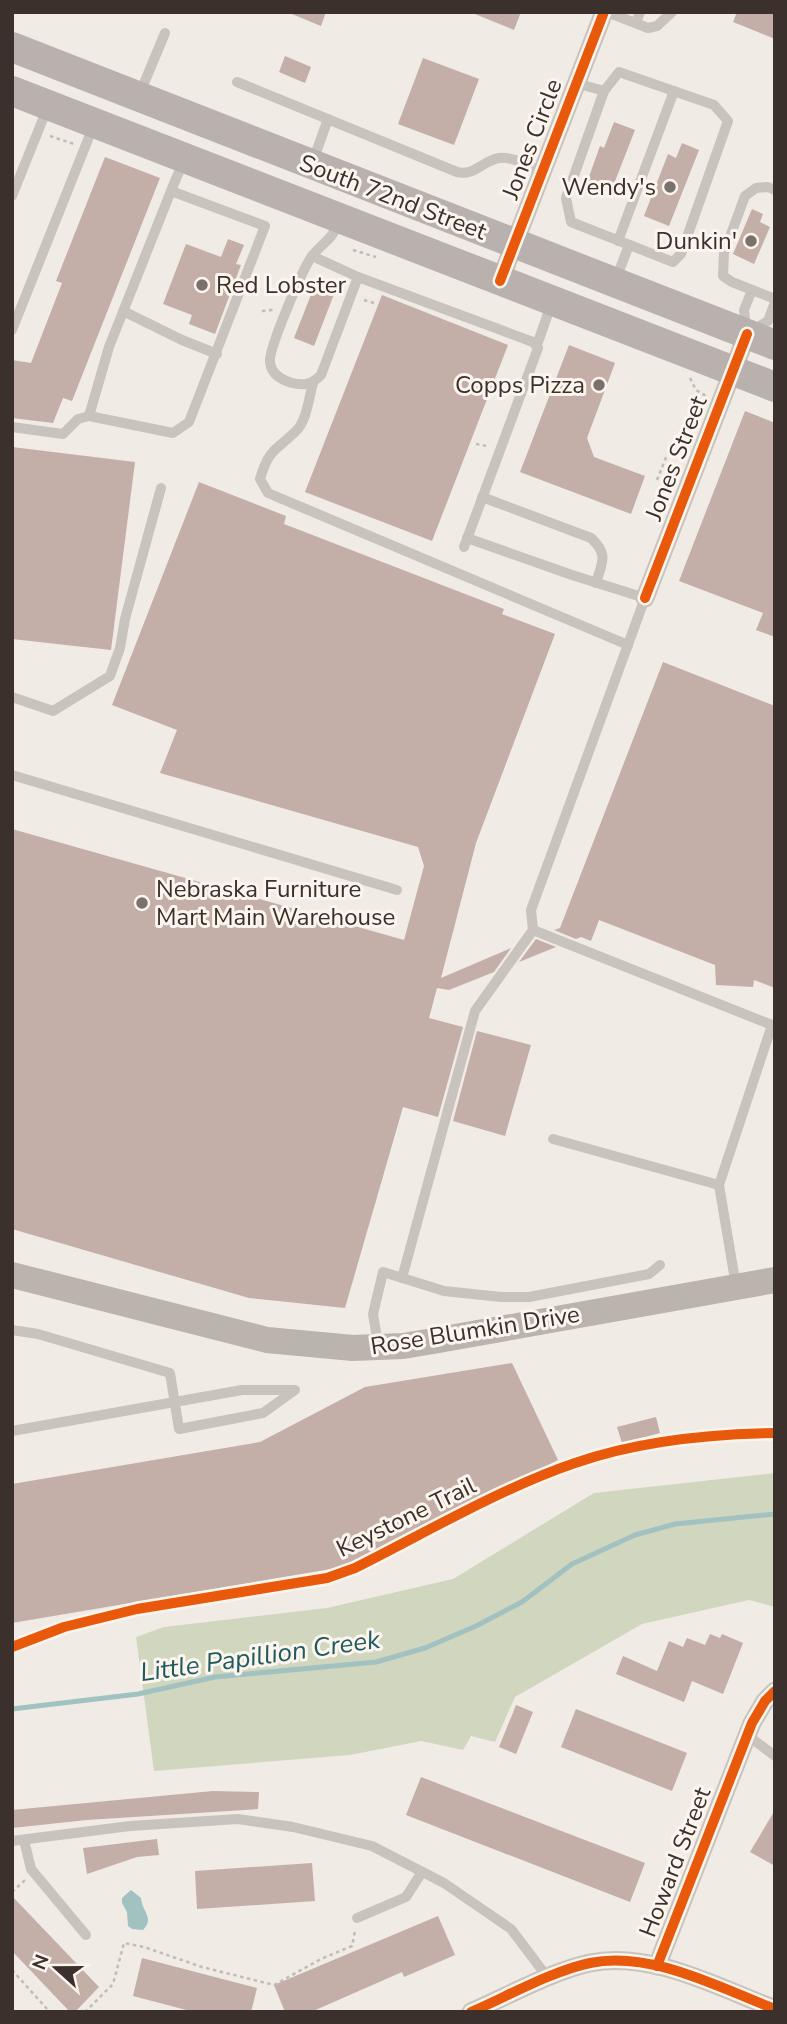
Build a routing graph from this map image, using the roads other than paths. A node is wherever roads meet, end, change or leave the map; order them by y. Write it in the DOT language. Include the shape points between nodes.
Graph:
graph roads {
  1 [pos="605,12"];
  2 [pos="640,12"];
  3 [pos="672,12"];
  4 [pos="636,23"];
  5 [pos="165,33"];
  6 [pos="12,47"];
  7 [pos="237,82"];
  8 [pos="576,83"];
  9 [pos="12,91"];
  10 [pos="604,91"];
  11 [pos="674,91"];
  12 [pos="138,97"];
  13 [pos="49,105"];
  14 [pos="328,119"];
  15 [pos="94,123"];
  16 [pos="185,159"];
  17 [pos="311,165"];
  18 [pos="542,172"];
  19 [pos="775,190"];
  20 [pos="171,191"];
  21 [pos="12,196"];
  22 [pos="340,219"];
  23 [pos="624,243"];
  24 [pos="514,244"];
  25 [pos="313,256"];
  26 [pos="358,276"];
  27 [pos="500,281"];
  28 [pos="615,283"];
  29 [pos="752,290"];
  30 [pos="775,300"];
  31 [pos="552,301"];
  32 [pos="124,311"];
  33 [pos="12,330"];
  34 [pos="747,334"];
  35 [pos="537,345"];
  36 [pos="775,345"];
  37 [pos="217,354"];
  38 [pos="732,371"];
  39 [pos="313,383"];
  40 [pos="775,387"];
  41 [pos="89,416"];
  42 [pos="12,427"];
  43 [pos="162,488"];
  44 [pos="482,497"];
  45 [pos="596,583"];
  46 [pos="645,598"];
  47 [pos="628,645"];
  48 [pos="12,697"];
  49 [pos="12,775"];
  50 [pos="397,890"];
  51 [pos="533,930"];
  52 [pos="553,1139"];
  53 [pos="719,1185"];
  54 [pos="660,1265"];
  55 [pos="12,1275"];
  56 [pos="402,1278"];
  57 [pos="775,1280"];
  58 [pos="737,1287"];
  59 [pos="12,1330"];
  60 [pos="378,1346"];
  61 [pos="175,1403"];
  62 [pos="12,1431"];
  63 [pos="775,1691"];
  64 [pos="747,1735"];
  65 [pos="775,1756"];
  66 [pos="24,1840"];
  67 [pos="12,1841"];
  68 [pos="422,1872"];
  69 [pos="357,1918"];
  70 [pos="86,1935"];
  71 [pos="657,1966"];
  72 [pos="548,1979"];
  73 [pos="775,2009"];
  74 [pos="471,2012"];
  1 -- 4 [label="lane"];
  1 -- 8 [label="street, Jones Circle"];
  2 -- 4 [label="lane"];
  3 -- 4 [label="lane" via="657,26"];
  5 -- 12 [label="lane"];
  6 -- 12 [label="main road, South 72nd Street"];
  7 -- 14 [label="lane"];
  8 -- 10 [label="lane"];
  8 -- 18 [label="street, Jones Circle"];
  9 -- 13 [label="main road, South 72nd Street"];
  10 -- 11 [label="lane" via="619,72"];
  10 -- 23 [label="lane" via="566,198 571,222"];
  11 -- 23 [label="lane"];
  11 -- 23 [label="lane" via="714,105 729,121 681,254 673,262"];
  12 -- 17 [label="main road, South 72nd Street"];
  13 -- 15 [label="main road, South 72nd Street"];
  13 -- 21 [label="lane"];
  14 -- 17 [label="lane"];
  14 -- 18 [label="lane" via="457,172 472,172 496,158 507,158"];
  15 -- 16 [label="main road, South 72nd Street"];
  15 -- 33 [label="lane"];
  16 -- 20 [label="lane"];
  16 -- 22 [label="main road, South 72nd Street"];
  17 -- 24 [label="main road, South 72nd Street"];
  18 -- 24 [label="street, Jones Circle"];
  19 -- 29 [label="lane" via="756,188 745,196 724,253 723,276"];
  20 -- 32 [label="lane"];
  20 -- 37 [label="lane" via="265,226"];
  22 -- 25 [label="lane" via="332,238"];
  22 -- 27 [label="main road, South 72nd Street"];
  23 -- 28 [label="lane"];
  24 -- 27 [label="street, Jones Circle"];
  24 -- 28 [label="main road, South 72nd Street"];
  25 -- 26 [label="lane"];
  25 -- 39 [label="lane" via="269,361 275,374 286,381"];
  26 -- 35 [label="lane"];
  26 -- 39 [label="lane" via="321,375"];
  27 -- 31 [label="main road, South 72nd Street"];
  28 -- 34 [label="main road, South 72nd Street"];
  29 -- 30 [label="lane"];
  29 -- 34 [label="lane" via="744,310"];
  30 -- 34 [label="lane" via="768,321"];
  31 -- 35 [label="lane"];
  31 -- 38 [label="main road, South 72nd Street"];
  32 -- 37 [label="lane"];
  32 -- 41 [label="lane"];
  34 -- 36 [label="main road, South 72nd Street"];
  34 -- 38 [label="street, Jones Street"];
  35 -- 44 [label="lane"];
  37 -- 41 [label="lane" via="189,422 173,433"];
  38 -- 40 [label="main road, South 72nd Street"];
  38 -- 46 [label="street, Jones Street"];
  39 -- 47 [label="lane" via="297,430 269,455 263,468 260,480 268,493"];
  41 -- 42 [label="lane" via="78,419 63,434"];
  43 -- 48 [label="lane" via="110,676 53,711"];
  44 -- 45 [label="lane" via="590,538 604,557"];
  44 -- 45 [label="lane" via="466,543"];
  45 -- 46 [label="lane"];
  46 -- 47 [label="lane"];
  47 -- 51 [label="lane" via="531,910"];
  49 -- 50 [label="lane"];
  51 -- 53 [label="lane" via="772,1025"];
  51 -- 56 [label="lane" via="475,1011"];
  52 -- 53 [label="lane"];
  53 -- 58 [label="lane"];
  54 -- 56 [label="lane" via="649,1274 529,1297 444,1291"];
  55 -- 60 [label="main road, Rose Blumkin Drive" via="267,1340 324,1347"];
  56 -- 60 [label="lane" via="383,1272 373,1314"];
  57 -- 58 [label="main road, Rose Blumkin Drive"];
  58 -- 60 [label="main road, Rose Blumkin Drive" via="433,1341"];
  59 -- 61 [label="lane" via="170,1373"];
  61 -- 61 [label="lane" via="179,1429 263,1413 295,1390 242,1390"];
  61 -- 62 [label="lane"];
  63 -- 64 [label="street, Howard Street" via="760,1708"];
  64 -- 65 [label="lane"];
  64 -- 71 [label="street, Howard Street"];
  66 -- 67 [label="lane"];
  66 -- 68 [label="lane" via="130,1826 238,1819 372,1846"];
  66 -- 70 [label="lane" via="31,1869"];
  68 -- 69 [label="lane" via="405,1897"];
  68 -- 72 [label="lane" via="511,1929"];
  71 -- 72 [label="street, Howard Street" via="603,1961"];
  71 -- 73 [label="street"];
  72 -- 74 [label="street, Howard Street"];
}
